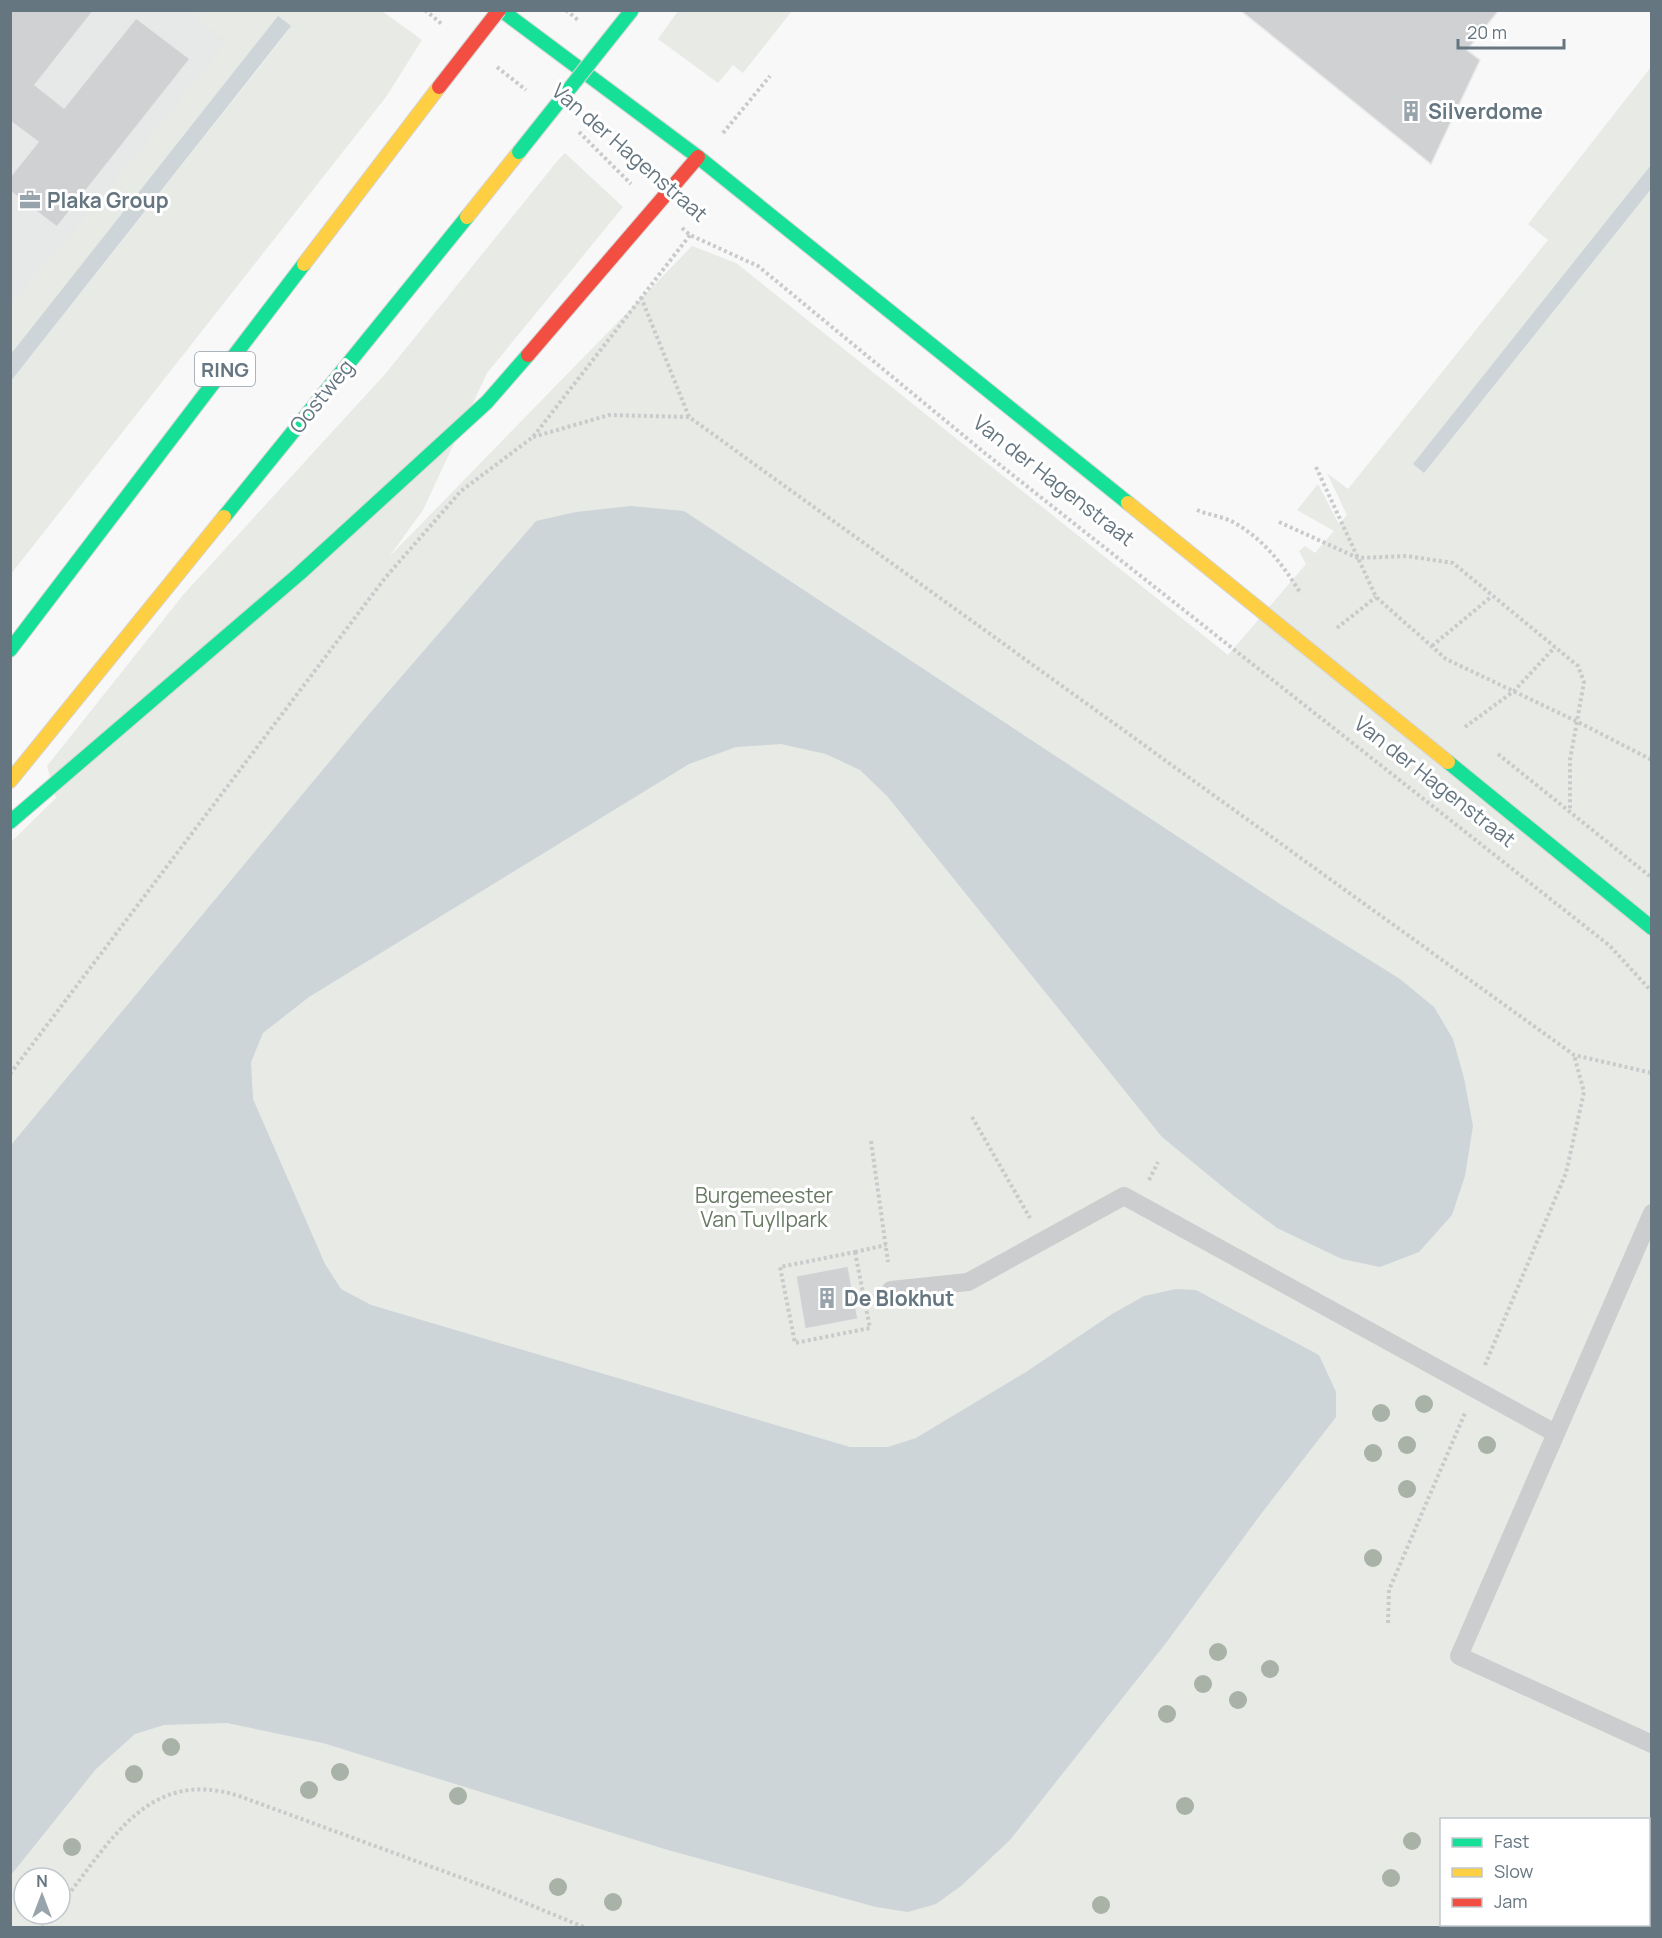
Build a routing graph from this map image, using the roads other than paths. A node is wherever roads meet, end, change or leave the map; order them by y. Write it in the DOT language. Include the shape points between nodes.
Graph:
graph roads {
  1 [pos="500,10"];
  2 [pos="632,10"];
  3 [pos="698,157"];
  4 [pos="35,620"];
  5 [pos="10,631"];
  6 [pos="10,650"];
  7 [pos="10,781"];
  8 [pos="10,822"];
  9 [pos="1652,928"];
  10 [pos="1652,1213"];
  11 [pos="891,1290"];
  12 [pos="1555,1433"];
  13 [pos="1652,1744"];
  1 -- 3 [label="main road, Van der Hagenstraat"];
  1 -- 4 [label="main road, RING, bridge"];
  2 -- 7 [label="main road, Oostweg, bridge"];
  3 -- 8 [label="main road" via="487,402 299,574"];
  3 -- 9 [label="main road, Van der Hagenstraat"];
  4 -- 5 [label="lane"];
  4 -- 6 [label="main road, RING"];
  10 -- 12 [label="lane"];
  11 -- 12 [label="lane" via="968,1282 1124,1196"];
  12 -- 13 [label="lane" via="1459,1656"];
}
